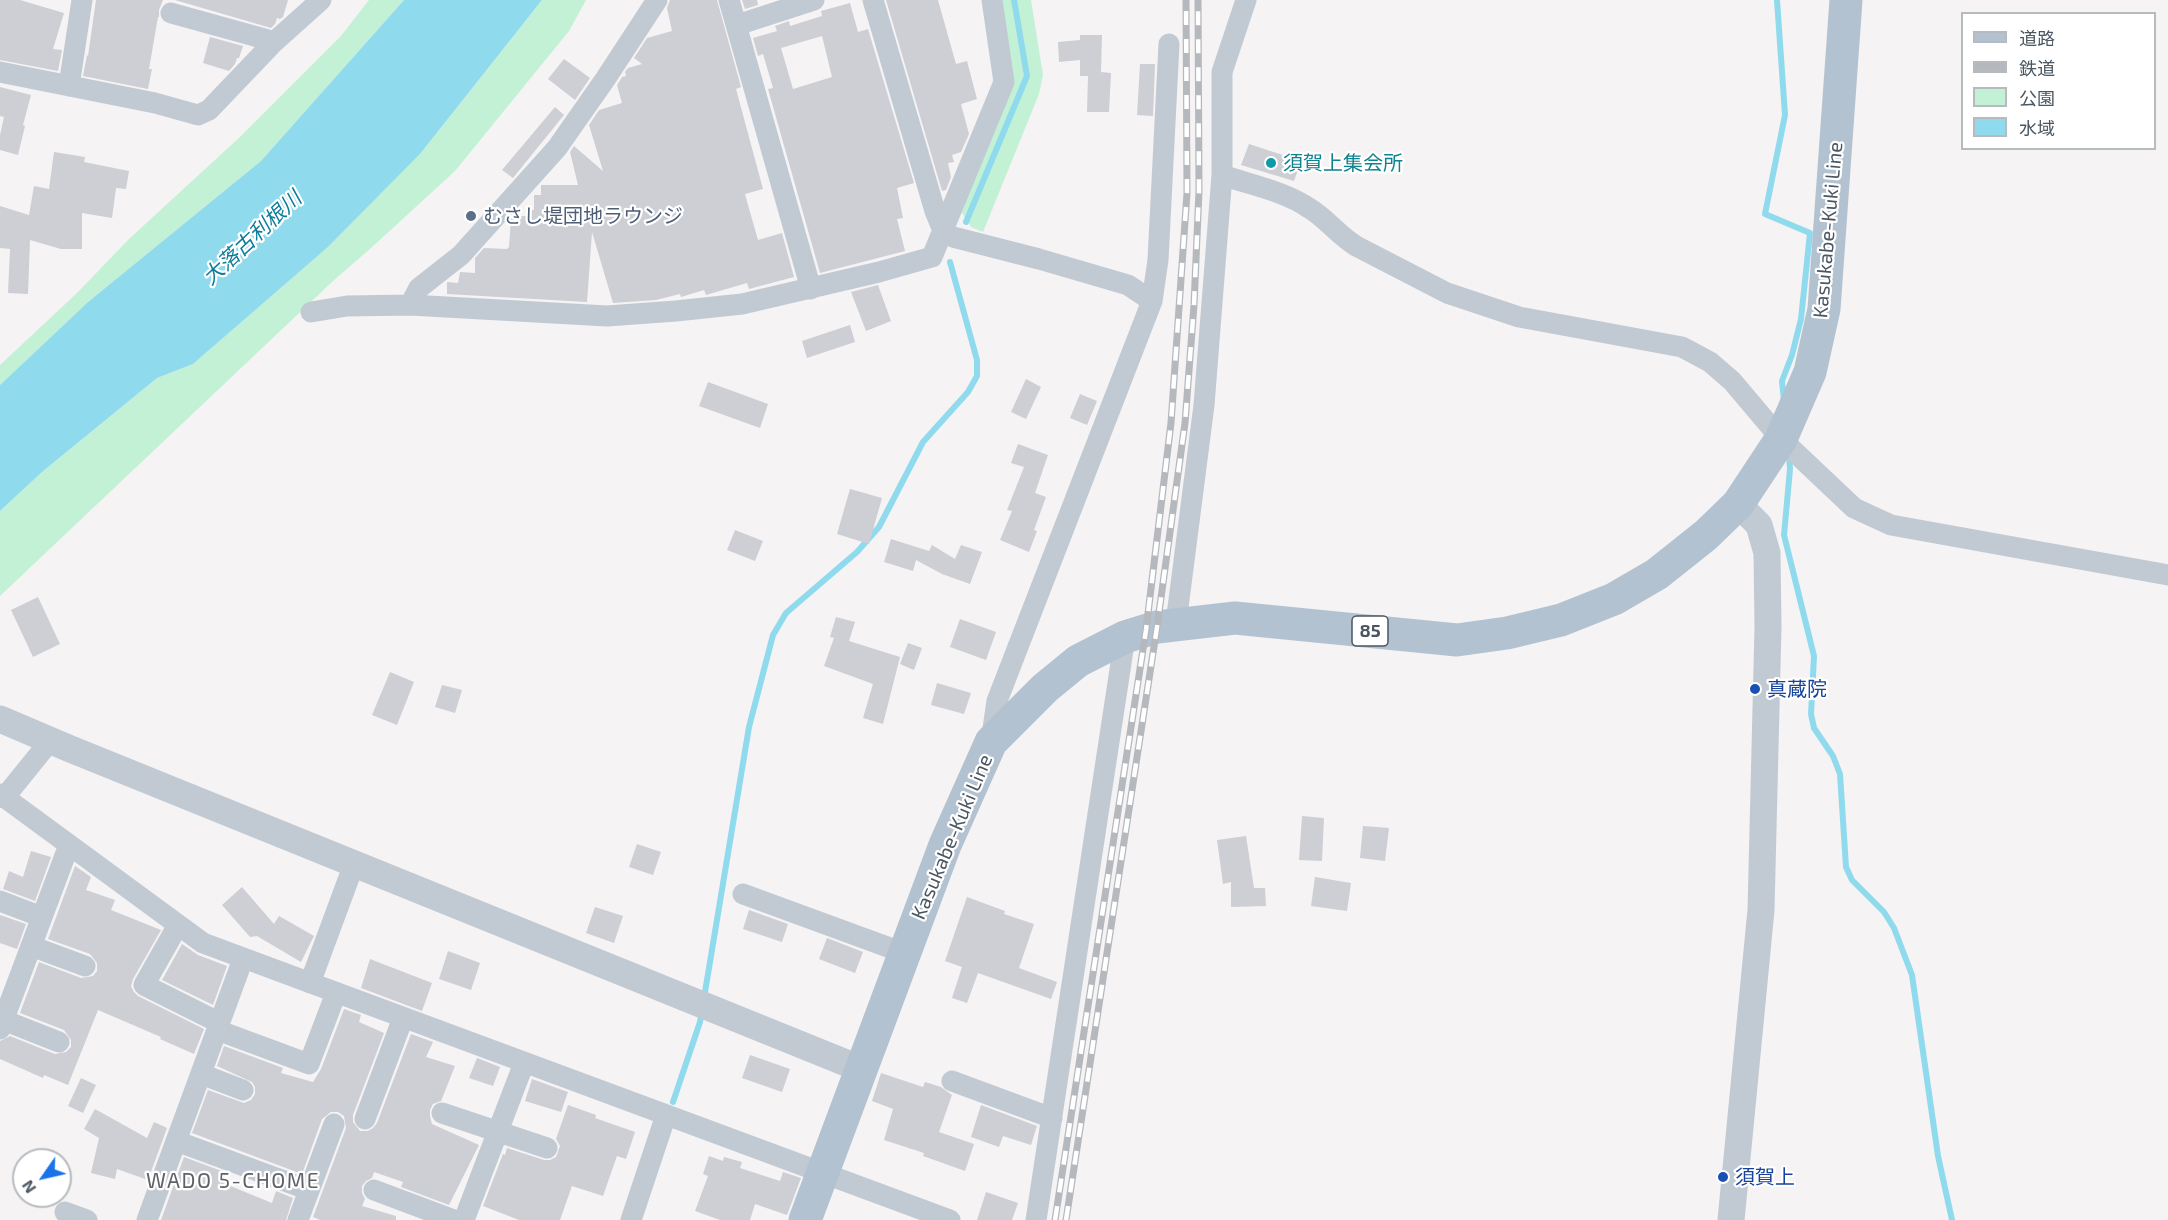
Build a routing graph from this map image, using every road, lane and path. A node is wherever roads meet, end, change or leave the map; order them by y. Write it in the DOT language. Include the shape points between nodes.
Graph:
graph roads {
  1 [pos="82,0"];
  2 [pos="321,0"];
  3 [pos="657,0"];
  4 [pos="729,0"];
  5 [pos="814,0"];
  6 [pos="873,0"];
  7 [pos="992,0"];
  8 [pos="1246,0"];
  9 [pos="1846,0"];
  10 [pos="171,13"];
  11 [pos="737,25"];
  12 [pos="273,43"];
  13 [pos="1169,44"];
  14 [pos="0,72"];
  15 [pos="69,86"];
  16 [pos="1222,175"];
  17 [pos="944,233"];
  18 [pos="811,288"];
  19 [pos="1152,301"];
  20 [pos="410,304"];
  21 [pos="311,312"];
  22 [pos="1780,438"];
  23 [pos="1738,504"];
  24 [pos="2168,575"];
  25 [pos="1176,623"];
  26 [pos="1125,637"];
  27 [pos="0,719"];
  28 [pos="50,741"];
  29 [pos="991,742"];
  30 [pos="2,796"];
  31 [pos="69,845"];
  32 [pos="354,864"];
  33 [pos="742,894"];
  34 [pos="0,901"];
  35 [pos="42,917"];
  36 [pos="178,925"];
  37 [pos="31,946"];
  38 [pos="904,953"];
  39 [pos="243,958"];
  40 [pos="85,966"];
  41 [pos="8,982"];
  42 [pos="310,983"];
  43 [pos="336,993"];
  44 [pos="403,1018"];
  45 [pos="2,1025"];
  46 [pos="218,1026"];
  47 [pos="59,1042"];
  48 [pos="524,1063"];
  49 [pos="861,1069"];
  50 [pos="201,1074"];
  51 [pos="952,1081"];
  52 [pos="243,1090"];
  53 [pos="442,1113"];
  54 [pos="666,1115"];
  55 [pos="1052,1118"];
  56 [pos="365,1119"];
  57 [pos="334,1124"];
  58 [pos="497,1132"];
  59 [pos="176,1141"];
  60 [pos="546,1148"];
  61 [pos="822,1173"];
  62 [pos="374,1190"];
  63 [pos="309,1191"];
  64 [pos="65,1212"];
  65 [pos="87,1220"];
  66 [pos="147,1220"];
  67 [pos="298,1220"];
  68 [pos="454,1220"];
  69 [pos="464,1220"];
  70 [pos="631,1220"];
  71 [pos="805,1220"];
  72 [pos="950,1220"];
  73 [pos="1036,1220"];
  74 [pos="1731,1220"];
  1 -- 15 [label="street"];
  2 -- 12 [label="street"];
  3 -- 20 [label="street" via="557,148 461,255 419,288"];
  4 -- 11 [label="street"];
  5 -- 11 [label="street"];
  6 -- 17 [label="street"];
  7 -- 17 [label="street" via="1004,82"];
  8 -- 16 [label="street" via="1222,72"];
  9 -- 22 [label="main road, Kasukabe-Kuki Line / 85" via="1824,309 1810,372"];
  10 -- 12 [label="street"];
  11 -- 18 [label="street"];
  12 -- 15 [label="street" via="209,110 198,115"];
  13 -- 19 [label="street" via="1158,260"];
  14 -- 15 [label="street"];
  16 -- 22 [label="street" via="1294,199 1312,209 1344,239 1447,293 1519,318 1682,347 1710,362 1732,381"];
  16 -- 25 [label="street" via="1204,405"];
  17 -- 18 [label="street" via="932,257"];
  17 -- 19 [label="street" via="1128,285"];
  18 -- 20 [label="street" via="742,304 607,316"];
  19 -- 29 [label="street" via="997,701"];
  20 -- 21 [label="street" via="347,306"];
  22 -- 23 [label="main road, Kasukabe-Kuki Line / 85"];
  22 -- 24 [label="street" via="1854,508 1891,525"];
  23 -- 25 [label="main road, Kasukabe-Kuki Line / 85" via="1657,574 1614,599 1561,620 1507,633 1457,639 1235,618"];
  23 -- 74 [label="street" via="1759,525 1767,552 1768,627 1761,910"];
  25 -- 26 [label="main road, Kasukabe-Kuki Line / 85"];
  26 -- 29 [label="main road, Kasukabe-Kuki Line / 85" via="1078,661"];
  26 -- 55 [label="street"];
  27 -- 28 [label="street"];
  28 -- 30 [label="street"];
  28 -- 32 [label="street"];
  29 -- 38 [label="main road, Kasukabe-Kuki Line / 85" via="945,845"];
  30 -- 31 [label="street"];
  31 -- 35 [label="street"];
  31 -- 36 [label="street"];
  32 -- 42 [label="street"];
  32 -- 49 [label="street"];
  33 -- 38 [label="street"];
  34 -- 35 [label="street"];
  35 -- 37 [label="street"];
  36 -- 39 [label="street" via="203,944"];
  36 -- 46 [label="street" via="144,985"];
  37 -- 40 [label="street"];
  37 -- 41 [label="street"];
  38 -- 49 [label="main road, Kasukabe-Kuki Line / 85"];
  39 -- 42 [label="street"];
  39 -- 46 [label="street"];
  41 -- 45 [label="street"];
  42 -- 43 [label="street"];
  43 -- 44 [label="street"];
  43 -- 46 [label="street" via="309,1064"];
  44 -- 48 [label="street"];
  44 -- 56 [label="street"];
  45 -- 47 [label="street"];
  46 -- 50 [label="street"];
  48 -- 54 [label="street"];
  48 -- 58 [label="street"];
  49 -- 61 [label="main road, Kasukabe-Kuki Line / 85"];
  50 -- 52 [label="street"];
  50 -- 59 [label="street"];
  51 -- 55 [label="street"];
  53 -- 58 [label="street"];
  54 -- 61 [label="street"];
  54 -- 70 [label="street"];
  55 -- 73 [label="street"];
  57 -- 63 [label="street"];
  58 -- 60 [label="street"];
  58 -- 69 [label="street"];
  59 -- 63 [label="street"];
  59 -- 66 [label="street"];
  61 -- 71 [label="main road, Kasukabe-Kuki Line / 85"];
  61 -- 72 [label="street"];
  62 -- 68 [label="street"];
  63 -- 67 [label="street"];
  64 -- 65 [label="street"];
}
